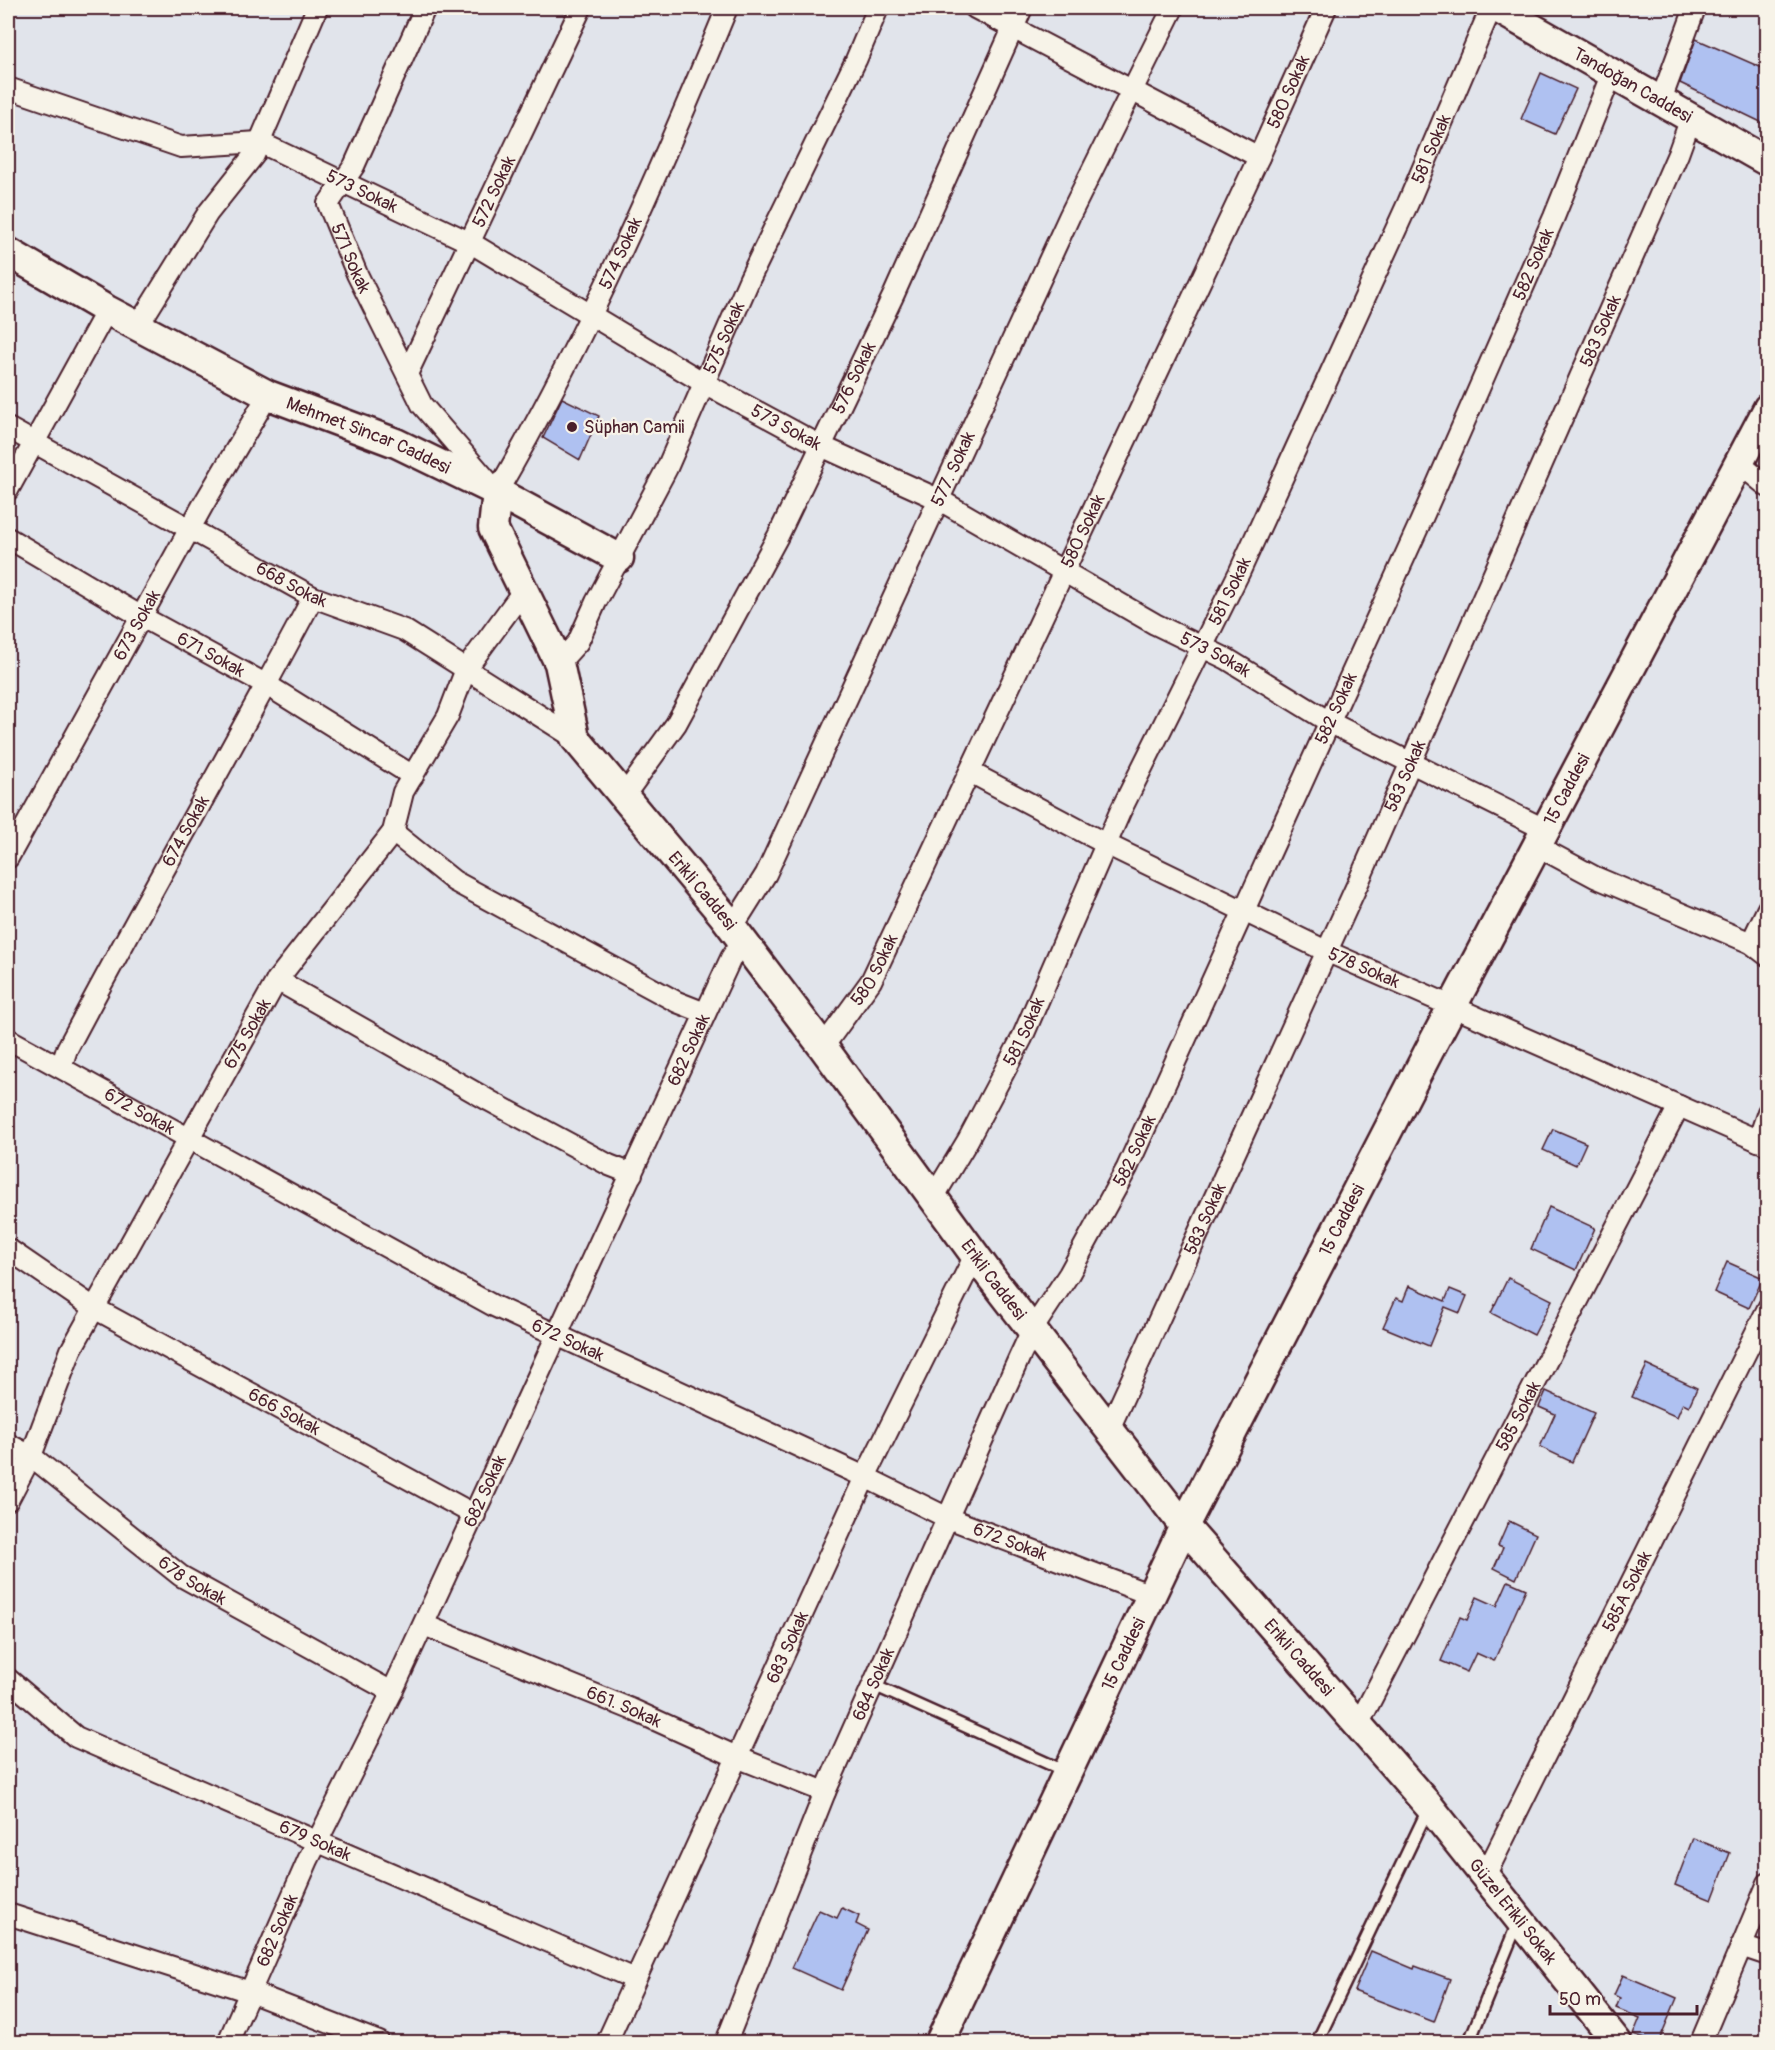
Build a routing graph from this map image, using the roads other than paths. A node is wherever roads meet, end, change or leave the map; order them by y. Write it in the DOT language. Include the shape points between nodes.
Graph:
graph roads {
  1 [pos="317,8"];
  2 [pos="425,8"];
  3 [pos="581,8"];
  4 [pos="726,8"];
  5 [pos="878,8"];
  6 [pos="975,8"];
  7 [pos="1022,8"];
  8 [pos="1173,8"];
  9 [pos="1326,8"];
  10 [pos="1695,8"];
  11 [pos="1507,10"];
  12 [pos="1013,27"];
  13 [pos="1612,73"];
  14 [pos="8,88"];
  15 [pos="1132,92"];
  16 [pos="1661,100"];
  17 [pos="1691,118"];
  18 [pos="259,142"];
  19 [pos="1259,157"];
  20 [pos="1767,162"];
  21 [pos="343,182"];
  22 [pos="471,243"];
  23 [pos="8,252"];
  24 [pos="108,310"];
  25 [pos="593,314"];
  26 [pos="138,326"];
  27 [pos="407,374"];
  28 [pos="704,383"];
  29 [pos="268,395"];
  30 [pos="1767,408"];
  31 [pos="8,428"];
  32 [pos="34,443"];
  33 [pos="821,446"];
  34 [pos="1738,463"];
  35 [pos="1767,487"];
  36 [pos="8,490"];
  37 [pos="497,492"];
  38 [pos="938,499"];
  39 [pos="191,528"];
  40 [pos="8,538"];
  41 [pos="619,558"];
  42 [pos="1065,571"];
  43 [pos="523,591"];
  44 [pos="313,597"];
  45 [pos="142,617"];
  46 [pos="1202,646"];
  47 [pos="560,663"];
  48 [pos="466,669"];
  49 [pos="267,685"];
  50 [pos="1331,723"];
  51 [pos="575,738"];
  52 [pos="1410,763"];
  53 [pos="970,772"];
  54 [pos="412,776"];
  55 [pos="624,796"];
  56 [pos="393,832"];
  57 [pos="1541,838"];
  58 [pos="1106,844"];
  59 [pos="8,858"];
  60 [pos="1767,908"];
  61 [pos="1244,912"];
  62 [pos="737,934"];
  63 [pos="1751,943"];
  64 [pos="1326,951"];
  65 [pos="1767,956"];
  66 [pos="277,980"];
  67 [pos="1453,1007"];
  68 [pos="705,1013"];
  69 [pos="8,1038"];
  70 [pos="823,1047"];
  71 [pos="61,1067"];
  72 [pos="1679,1106"];
  73 [pos="1767,1112"];
  74 [pos="189,1138"];
  75 [pos="1763,1143"];
  76 [pos="632,1174"];
  77 [pos="933,1198"];
  78 [pos="8,1249"];
  79 [pos="975,1255"];
  80 [pos="94,1308"];
  81 [pos="1767,1310"];
  82 [pos="1032,1330"];
  83 [pos="557,1334"];
  84 [pos="1109,1429"];
  85 [pos="8,1444"];
  86 [pos="31,1456"];
  87 [pos="865,1477"];
  88 [pos="8,1500"];
  89 [pos="475,1515"];
  90 [pos="948,1518"];
  91 [pos="1184,1526"];
  92 [pos="1151,1595"];
  93 [pos="424,1624"];
  94 [pos="8,1679"];
  95 [pos="873,1685"];
  96 [pos="392,1692"];
  97 [pos="1358,1725"];
  98 [pos="739,1758"];
  99 [pos="1068,1772"];
  100 [pos="825,1792"];
  101 [pos="1429,1806"];
  102 [pos="318,1842"];
  103 [pos="1485,1876"];
  104 [pos="1767,1883"];
  105 [pos="8,1914"];
  106 [pos="1519,1919"];
  107 [pos="1741,1946"];
  108 [pos="1767,1955"];
  109 [pos="635,1979"];
  110 [pos="250,1992"];
  111 [pos="228,2043"];
  112 [pos="380,2043"];
  113 [pos="607,2043"];
  114 [pos="726,2043"];
  115 [pos="940,2043"];
  116 [pos="1317,2043"];
  117 [pos="1469,2043"];
  118 [pos="1617,2043"];
  119 [pos="1701,2043"];
  1 -- 18 [label="street"];
  2 -- 21 [label="street, 571 Sokak" via="354,166"];
  3 -- 22 [label="street, 572 Sokak"];
  4 -- 25 [label="street, 574 Sokak"];
  5 -- 28 [label="street, 575 Sokak"];
  6 -- 12 [label="street"];
  7 -- 12 [label="street, 576 Sokak"];
  8 -- 15 [label="street, 577. Sokak"];
  9 -- 19 [label="street, 580 Sokak"];
  10 -- 16 [label="street"];
  11 -- 13 [label="street, Tandoğan Caddesi"];
  11 -- 46 [label="street, 581 Sokak" via="1403,214"];
  12 -- 15 [label="street"];
  12 -- 33 [label="street, 576 Sokak" via="894,294"];
  13 -- 16 [label="street, Tandoğan Caddesi"];
  13 -- 50 [label="street, 582 Sokak" via="1554,217"];
  14 -- 18 [label="street, 573 Sokak" via="181,147"];
  15 -- 19 [label="street"];
  15 -- 38 [label="street, 577. Sokak" via="1070,215"];
  16 -- 17 [label="street, Tandoğan Caddesi"];
  17 -- 20 [label="street, Tandoğan Caddesi"];
  17 -- 52 [label="street, 583 Sokak"];
  18 -- 21 [label="street, 573 Sokak"];
  18 -- 26 [label="street" via="254,155 208,213"];
  19 -- 42 [label="street, 580 Sokak"];
  21 -- 22 [label="street, 573 Sokak"];
  21 -- 27 [label="street, 571 Sokak" via="328,204 357,274"];
  22 -- 25 [label="street, 573 Sokak"];
  22 -- 27 [label="street, 572 Sokak"];
  23 -- 24 [label="street, Mehmet Sincar Caddesi"];
  24 -- 26 [label="street, Mehmet Sincar Caddesi"];
  24 -- 32 [label="street"];
  25 -- 28 [label="street, 573 Sokak"];
  25 -- 37 [label="street, 574 Sokak"];
  26 -- 29 [label="street, Mehmet Sincar Caddesi"];
  27 -- 37 [label="street, 571 Sokak" via="422,405"];
  28 -- 33 [label="street, 573 Sokak"];
  28 -- 41 [label="street, 575 Sokak" via="667,468"];
  29 -- 37 [label="street, Mehmet Sincar Caddesi" via="396,443"];
  29 -- 39 [label="street, 673 Sokak"];
  30 -- 34 [label="street, 15 Caddesi"];
  31 -- 32 [label="street, 668 Sokak"];
  32 -- 36 [label="street"];
  32 -- 39 [label="street, 668 Sokak"];
  33 -- 38 [label="street, 573 Sokak"];
  33 -- 55 [label="street, 576 Sokak" via="778,536 676,724"];
  34 -- 35 [label="street"];
  34 -- 57 [label="street, 15 Caddesi"];
  37 -- 41 [label="street, Mehmet Sincar Caddesi"];
  37 -- 43 [label="street" via="493,528"];
  38 -- 42 [label="street, 573 Sokak"];
  38 -- 62 [label="street, 577. Sokak"];
  39 -- 44 [label="street, 668 Sokak"];
  39 -- 45 [label="street, 673 Sokak"];
  40 -- 45 [label="street, 671 Sokak"];
  41 -- 47 [label="street, 575 Sokak" via="578,642"];
  42 -- 46 [label="street, 573 Sokak" via="1155,624"];
  42 -- 53 [label="street, 580 Sokak"];
  43 -- 47 [label="street"];
  43 -- 48 [label="street, 675 Sokak"];
  44 -- 48 [label="street, 668 Sokak" via="404,630"];
  44 -- 49 [label="street, 674 Sokak"];
  45 -- 49 [label="street, 671 Sokak"];
  45 -- 59 [label="street, 673 Sokak"];
  46 -- 50 [label="street, 573 Sokak"];
  46 -- 58 [label="street, 581 Sokak"];
  47 -- 51 [label="street"];
  48 -- 51 [label="street, 668 Sokak"];
  48 -- 54 [label="street, 675 Sokak" via="448,716"];
  49 -- 54 [label="street, 671 Sokak"];
  49 -- 71 [label="street, 674 Sokak" via="143,904 67,1048"];
  50 -- 52 [label="street, 573 Sokak"];
  50 -- 61 [label="street, 582 Sokak"];
  51 -- 55 [label="street, Erikli Caddesi"];
  52 -- 57 [label="street, 573 Sokak"];
  52 -- 64 [label="street, 583 Sokak"];
  53 -- 58 [label="street, 578 Sokak"];
  53 -- 70 [label="street, 580 Sokak" via="872,981"];
  54 -- 56 [label="street, 675 Sokak" via="403,792"];
  55 -- 62 [label="street, Erikli Caddesi"];
  56 -- 66 [label="street, 675 Sokak"];
  56 -- 68 [label="street" via="454,881 677,1002"];
  57 -- 63 [label="street, 573 Sokak" via="1595,877"];
  57 -- 67 [label="street, 15 Caddesi"];
  58 -- 61 [label="street, 578 Sokak"];
  58 -- 77 [label="street, 581 Sokak" via="1022,1038"];
  60 -- 63 [label="street"];
  61 -- 64 [label="street, 578 Sokak"];
  61 -- 82 [label="street, 582 Sokak" via="1127,1168 1069,1274"];
  62 -- 68 [label="street, 682 Sokak" via="731,958"];
  62 -- 70 [label="street, Erikli Caddesi"];
  63 -- 65 [label="street, 573 Sokak"];
  64 -- 67 [label="street, 578 Sokak"];
  64 -- 84 [label="street, 583 Sokak"];
  66 -- 74 [label="street, 675 Sokak"];
  66 -- 76 [label="street" via="510,1112"];
  67 -- 72 [label="street, 578 Sokak"];
  67 -- 91 [label="street, 15 Caddesi"];
  68 -- 76 [label="street, 682 Sokak"];
  69 -- 71 [label="street, 672 Sokak"];
  70 -- 77 [label="street, Erikli Caddesi"];
  71 -- 74 [label="street, 672 Sokak"];
  72 -- 75 [label="street, 578 Sokak"];
  72 -- 97 [label="street, 585 Sokak"];
  73 -- 75 [label="street"];
  74 -- 80 [label="street, 675 Sokak"];
  74 -- 83 [label="street, 672 Sokak" via="494,1305"];
  76 -- 83 [label="street, 682 Sokak"];
  77 -- 79 [label="street, Erikli Caddesi"];
  78 -- 80 [label="street, 666 Sokak"];
  79 -- 82 [label="street, Erikli Caddesi"];
  79 -- 87 [label="street, 683 Sokak"];
  80 -- 86 [label="street, 675 Sokak" via="71,1350"];
  80 -- 89 [label="street, 666 Sokak"];
  81 -- 103 [label="street, 585A Sokak"];
  82 -- 84 [label="street, Erikli Caddesi"];
  82 -- 90 [label="street, 684 Sokak"];
  83 -- 87 [label="street, 672 Sokak"];
  83 -- 89 [label="street, 682 Sokak"];
  84 -- 91 [label="street, Erikli Caddesi"];
  85 -- 86 [label="street, 678 Sokak"];
  86 -- 88 [label="street, 675 Sokak"];
  86 -- 96 [label="street, 678 Sokak" via="181,1576"];
  87 -- 90 [label="street, 672 Sokak"];
  87 -- 98 [label="street, 683 Sokak"];
  89 -- 93 [label="street, 682 Sokak"];
  90 -- 92 [label="street, 672 Sokak"];
  90 -- 95 [label="street, 684 Sokak"];
  91 -- 92 [label="street, 15 Caddesi"];
  91 -- 97 [label="street, Erikli Caddesi"];
  92 -- 99 [label="street, 15 Caddesi"];
  93 -- 96 [label="street, 682 Sokak"];
  93 -- 98 [label="street, 661. Sokak"];
  94 -- 102 [label="street, 679 Sokak" via="76,1737"];
  95 -- 99 [label="lane"];
  95 -- 100 [label="street, 684 Sokak"];
  96 -- 102 [label="street, 682 Sokak"];
  97 -- 101 [label="street, Erikli Caddesi"];
  98 -- 100 [label="street, 661. Sokak"];
  98 -- 109 [label="street, 683 Sokak"];
  99 -- 115 [label="street, 15 Caddesi"];
  100 -- 114 [label="street, 684 Sokak"];
  101 -- 103 [label="street, Güzel Erikli Sokak"];
  101 -- 116 [label="lane"];
  102 -- 109 [label="street, 679 Sokak"];
  102 -- 110 [label="street, 682 Sokak"];
  103 -- 106 [label="street, Güzel Erikli Sokak"];
  104 -- 107 [label="street"];
  105 -- 110 [label="street"];
  106 -- 117 [label="lane"];
  106 -- 118 [label="street, Güzel Erikli Sokak"];
  107 -- 108 [label="street"];
  107 -- 119 [label="street"];
  109 -- 113 [label="street, 683 Sokak"];
  110 -- 111 [label="street, 682 Sokak"];
  110 -- 112 [label="street"];
}
